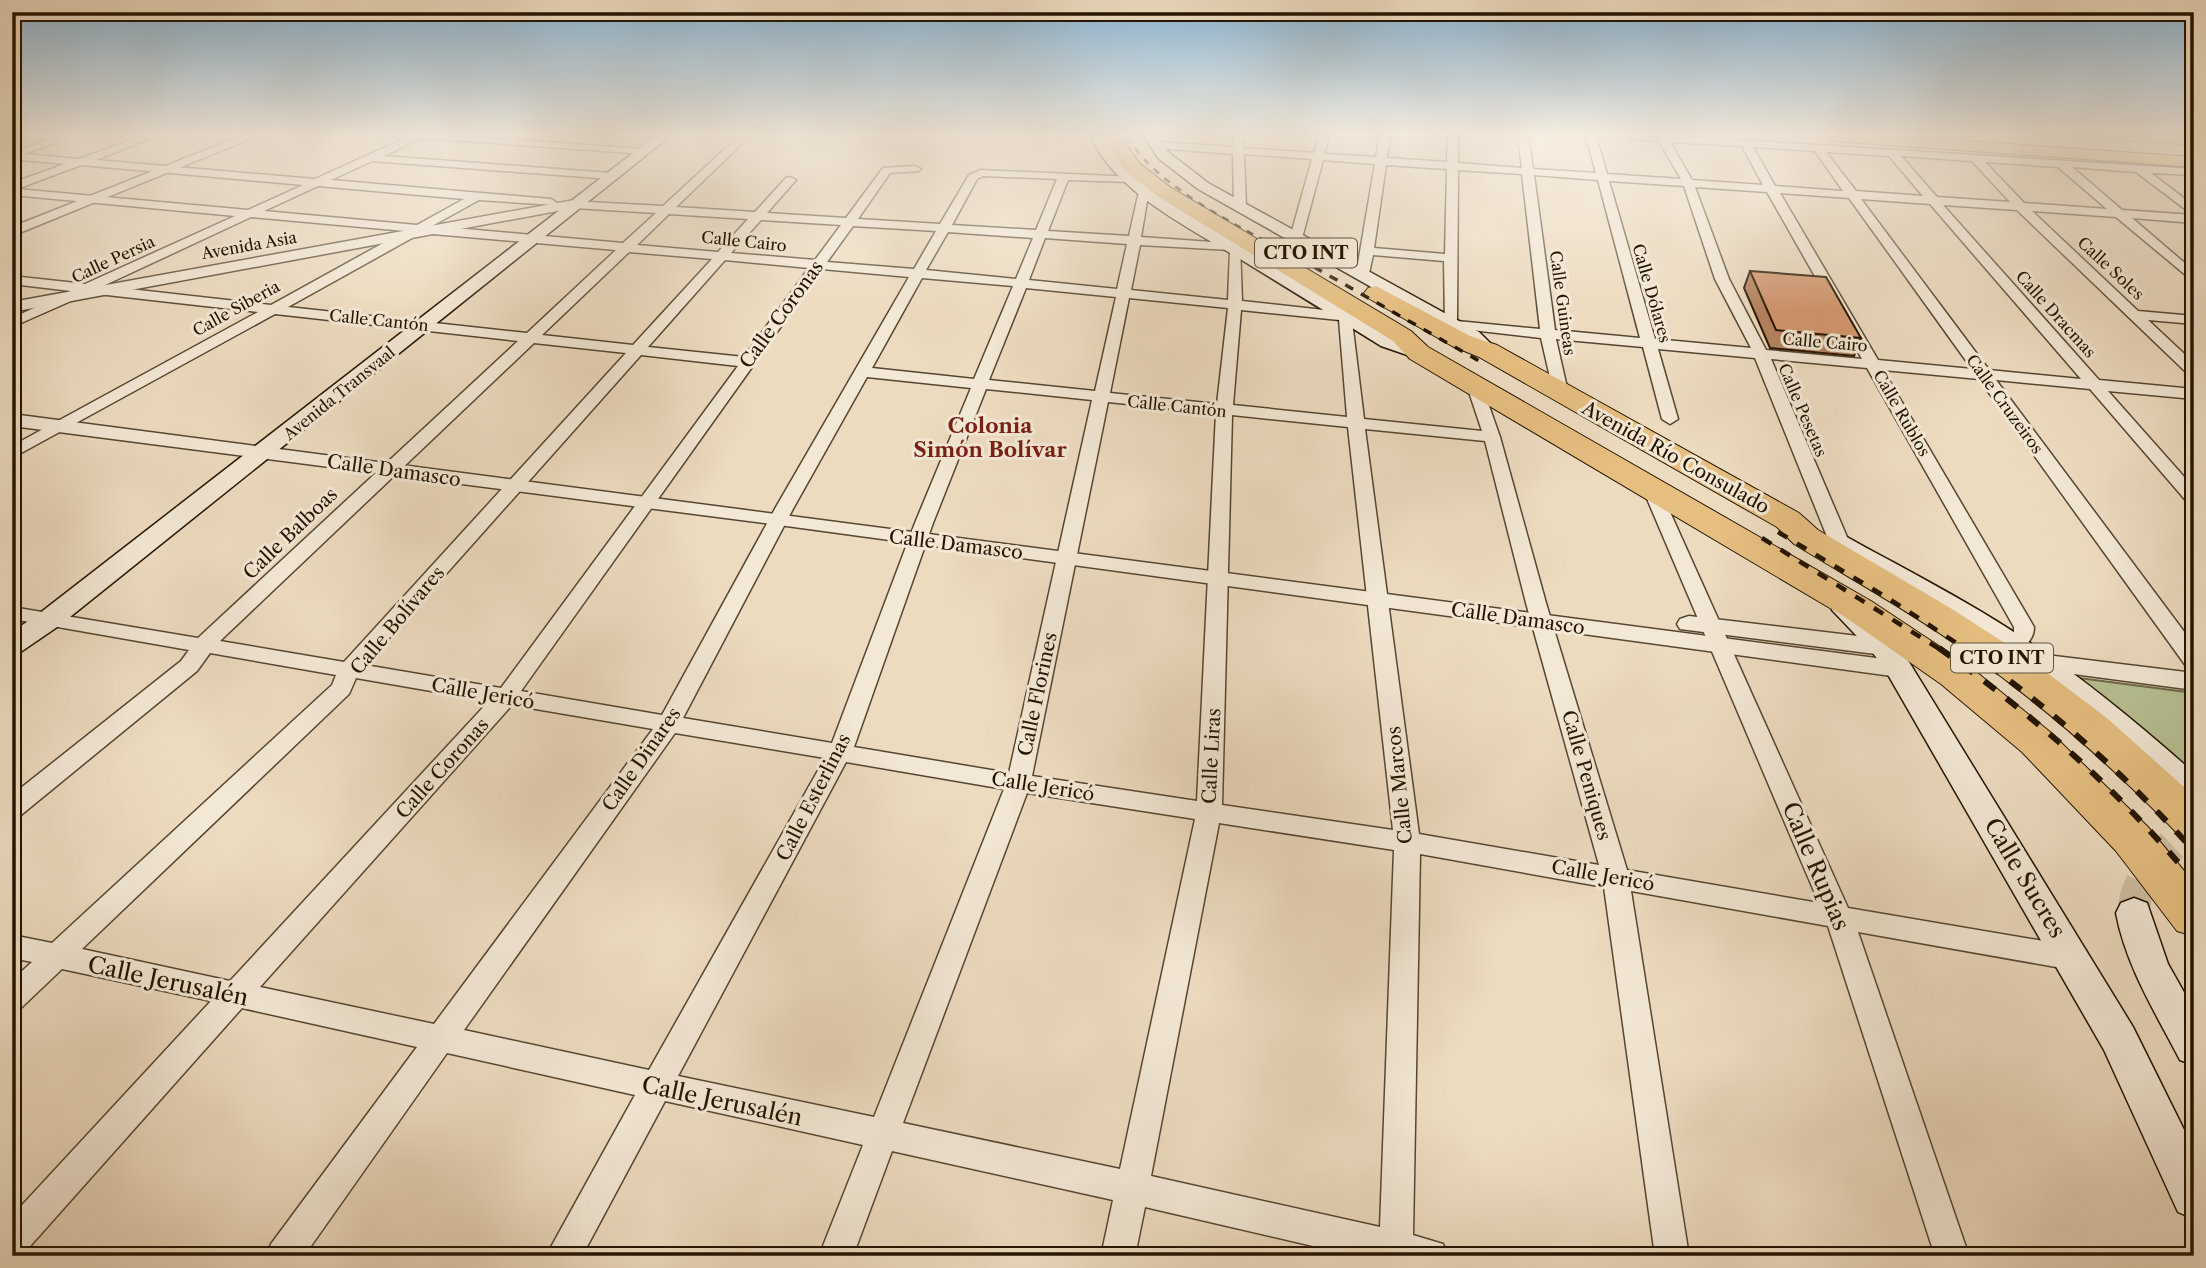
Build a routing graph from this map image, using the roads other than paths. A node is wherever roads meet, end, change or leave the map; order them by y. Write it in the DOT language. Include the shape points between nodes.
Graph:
graph roads {
  1 [pos="56,195"];
  2 [pos="83,195"];
  3 [pos="103,195"];
  4 [pos="290,195"];
  5 [pos="469,195"];
  6 [pos="586,195"];
  7 [pos="681,195"];
  8 [pos="776,195"];
  9 [pos="869,195"];
  10 [pos="963,195"];
  11 [pos="1056,195"];
  12 [pos="1144,195"];
  13 [pos="1152,195"];
  14 [pos="1170,195"];
  15 [pos="1204,195"];
  16 [pos="1220,195"];
  17 [pos="1239,195"];
  18 [pos="1307,195"];
  19 [pos="1375,195"];
  20 [pos="1451,195"];
  21 [pos="1531,195"];
  22 [pos="1606,195"];
  23 [pos="1693,195"];
  24 [pos="1774,195"];
  25 [pos="1851,195"];
  26 [pos="1866,195"];
  27 [pos="1928,195"];
  28 [pos="2010,195"];
  29 [pos="2097,195"];
  30 [pos="2173,195"];
  31 [pos="478,196"];
  32 [pos="76,198"];
  33 [pos="93,199"];
  34 [pos="1932,200"];
  35 [pos="551,202"];
  36 [pos="574,204"];
  37 [pos="2020,206"];
  38 [pos="1240,207"];
  39 [pos="664,211"];
  40 [pos="2194,212"];
  41 [pos="2117,213"];
  42 [pos="250,214"];
  43 [pos="757,217"];
  44 [pos="2194,219"];
  45 [pos="12,223"];
  46 [pos="850,223"];
  47 [pos="944,228"];
  48 [pos="417,229"];
  49 [pos="12,232"];
  50 [pos="1039,234"];
  51 [pos="1296,238"];
  52 [pos="530,239"];
  53 [pos="1136,239"];
  54 [pos="625,247"];
  55 [pos="1236,247"];
  56 [pos="1367,251"];
  57 [pos="720,256"];
  58 [pos="1450,258"];
  59 [pos="816,266"];
  60 [pos="917,275"];
  61 [pos="1363,275"];
  62 [pos="2194,278"];
  63 [pos="12,281"];
  64 [pos="1021,283"];
  65 [pos="86,289"];
  66 [pos="1122,293"];
  67 [pos="12,299"];
  68 [pos="1235,304"];
  69 [pos="12,307"];
  70 [pos="272,309"];
  71 [pos="2135,315"];
  72 [pos="1346,316"];
  73 [pos="2194,320"];
  74 [pos="12,323"];
  75 [pos="423,325"];
  76 [pos="1451,325"];
  77 [pos="1548,334"];
  78 [pos="530,337"];
  79 [pos="1647,343"];
  80 [pos="636,348"];
  81 [pos="1488,351"];
  82 [pos="1419,353"];
  83 [pos="1761,354"];
  84 [pos="747,362"];
  85 [pos="1874,364"];
  86 [pos="863,372"];
  87 [pos="2194,372"];
  88 [pos="1984,374"];
  89 [pos="982,385"];
  90 [pos="2096,385"];
  91 [pos="1475,386"];
  92 [pos="1560,392"];
  93 [pos="2194,394"];
  94 [pos="1100,398"];
  95 [pos="12,407"];
  96 [pos="1224,411"];
  97 [pos="1670,419"];
  98 [pos="12,420"];
  99 [pos="69,421"];
  100 [pos="1356,424"];
  101 [pos="1492,437"];
  102 [pos="271,447"];
  103 [pos="12,453"];
  104 [pos="393,464"];
  105 [pos="518,480"];
  106 [pos="1651,487"];
  107 [pos="648,496"];
  108 [pos="2194,499"];
  109 [pos="782,513"];
  110 [pos="1788,520"];
  111 [pos="921,531"];
  112 [pos="1840,544"];
  113 [pos="1067,550"];
  114 [pos="1219,570"];
  115 [pos="1817,586"];
  116 [pos="1377,591"];
  117 [pos="1539,612"];
  118 [pos="12,613"];
  119 [pos="50,619"];
  120 [pos="1717,637"];
  121 [pos="12,645"];
  122 [pos="2014,645"];
  123 [pos="201,647"];
  124 [pos="1891,658"];
  125 [pos="2194,661"];
  126 [pos="2038,662"];
  127 [pos="349,670"];
  128 [pos="2194,682"];
  129 [pos="505,698"];
  130 [pos="669,724"];
  131 [pos="840,752"];
  132 [pos="1019,783"];
  133 [pos="2194,792"];
  134 [pos="12,809"];
  135 [pos="1209,811"];
  136 [pos="2194,823"];
  137 [pos="1407,842"];
  138 [pos="1616,878"];
  139 [pos="2134,913"];
  140 [pos="1839,917"];
  141 [pos="2194,917"];
  142 [pos="12,946"];
  143 [pos="57,957"];
  144 [pos="2073,958"];
  145 [pos="236,996"];
  146 [pos="12,998"];
  147 [pos="440,1039"];
  148 [pos="2194,1047"];
  149 [pos="657,1086"];
  150 [pos="882,1136"];
  151 [pos="1132,1188"];
  152 [pos="2194,1197"];
  153 [pos="12,1241"];
  154 [pos="1396,1252"];
  155 [pos="283,1256"];
  156 [pos="563,1256"];
  157 [pos="836,1256"];
  158 [pos="1118,1256"];
  159 [pos="1431,1256"];
  160 [pos="1672,1256"];
  161 [pos="1952,1256"];
  1 -- 32 [label="street, Calle Cairo"];
  2 -- 32 [label="street"];
  3 -- 33 [label="street"];
  4 -- 42 [label="street, Calle Persia"];
  5 -- 31 [label="street"];
  6 -- 36 [label="main road, Avenida Transvaal"];
  7 -- 39 [label="street, Calle Balboas"];
  8 -- 43 [label="street, Calle Bolívares"];
  9 -- 46 [label="street, Calle Coronas"];
  10 -- 47 [label="street, Calle Dinares"];
  11 -- 50 [label="street, Calle Esterlinas"];
  12 -- 53 [label="street, Calle Florines"];
  13 -- 55 [label="main road, Avenida Río Consulado / CTO INT"];
  14 -- 82 [label="highway, CTO INT" via="1402,336"];
  15 -- 81 [label="highway, CTO INT" via="1461,341"];
  16 -- 38 [label="main road, Avenida Río Consulado / CTO INT"];
  17 -- 38 [label="street"];
  18 -- 51 [label="street"];
  19 -- 56 [label="street"];
  20 -- 58 [label="street"];
  21 -- 77 [label="street, Calle Guineas"];
  22 -- 79 [label="street, Calle Dólares"];
  23 -- 83 [label="street, Calle Pesetas"];
  24 -- 85 [label="street, Calle Rublos" via="1820,287"];
  25 -- 88 [label="street, Calle Cruzeiros"];
  26 -- 34 [label="street"];
  27 -- 34 [label="street, Calle Dracmas"];
  28 -- 37 [label="street, Calle Soles"];
  29 -- 41 [label="street"];
  30 -- 40 [label="street"];
  31 -- 35 [label="street"];
  31 -- 48 [label="street, Calle Siberia"];
  32 -- 33 [label="street, Calle Cairo"];
  32 -- 45 [label="street"];
  33 -- 42 [label="street, Calle Cairo"];
  33 -- 49 [label="street"];
  34 -- 37 [label="street"];
  34 -- 90 [label="street, Calle Dracmas"];
  35 -- 36 [label="street, Avenida Asia"];
  35 -- 48 [label="street, Avenida Asia"];
  36 -- 39 [label="street"];
  36 -- 48 [label="street, Avenida Asia"];
  36 -- 52 [label="main road, Avenida Transvaal"];
  37 -- 41 [label="street"];
  37 -- 71 [label="street, Calle Soles"];
  38 -- 51 [label="main road, Avenida Río Consulado / CTO INT"];
  39 -- 43 [label="street"];
  39 -- 54 [label="street, Calle Balboas"];
  41 -- 44 [label="street"];
  41 -- 62 [label="street"];
  42 -- 48 [label="street, Calle Cairo"];
  42 -- 65 [label="street, Calle Persia"];
  43 -- 46 [label="street"];
  43 -- 57 [label="street, Calle Bolívares"];
  46 -- 47 [label="street"];
  46 -- 59 [label="street, Calle Coronas"];
  47 -- 50 [label="street"];
  47 -- 60 [label="street, Calle Dinares"];
  48 -- 52 [label="street, Calle Cairo"];
  48 -- 65 [label="street, Avenida Asia"];
  48 -- 70 [label="street, Calle Siberia"];
  50 -- 53 [label="street"];
  50 -- 64 [label="street, Calle Esterlinas"];
  51 -- 61 [label="main road, Avenida Río Consulado / CTO INT"];
  52 -- 54 [label="street, Calle Cairo"];
  52 -- 75 [label="main road, Avenida Transvaal"];
  53 -- 55 [label="street"];
  53 -- 66 [label="street, Calle Florines"];
  54 -- 57 [label="street, Calle Cairo"];
  54 -- 78 [label="street, Calle Balboas"];
  55 -- 68 [label="street, Calle Liras"];
  55 -- 72 [label="main road, Avenida Río Consulado / CTO INT"];
  56 -- 58 [label="street"];
  56 -- 61 [label="street"];
  57 -- 59 [label="street, Calle Cairo"];
  57 -- 80 [label="street, Calle Bolívares"];
  58 -- 76 [label="street"];
  59 -- 60 [label="street, Calle Cairo"];
  59 -- 84 [label="street, Calle Coronas"];
  60 -- 64 [label="street, Calle Cairo"];
  60 -- 86 [label="street, Calle Dinares"];
  61 -- 76 [label="main road, Avenida Río Consulado / CTO INT"];
  63 -- 65 [label="street, Calle Cantón"];
  64 -- 66 [label="street, Calle Cairo"];
  64 -- 89 [label="street, Calle Esterlinas"];
  65 -- 67 [label="street, Avenida Asia"];
  65 -- 69 [label="street, Avenida Asia"];
  65 -- 70 [label="street, Calle Cantón"];
  65 -- 74 [label="street, Calle Persia"];
  66 -- 68 [label="street, Calle Cairo"];
  66 -- 94 [label="street, Calle Florines"];
  68 -- 72 [label="street, Calle Cairo"];
  68 -- 96 [label="street, Calle Liras"];
  70 -- 75 [label="street, Calle Cantón"];
  70 -- 99 [label="street, Calle Siberia"];
  71 -- 73 [label="street"];
  71 -- 87 [label="street, Calle Soles"];
  72 -- 82 [label="main road, Avenida Río Consulado / CTO INT" via="1388,342"];
  72 -- 100 [label="street, Calle Marcos"];
  75 -- 78 [label="street, Calle Cantón"];
  75 -- 102 [label="main road, Avenida Transvaal"];
  76 -- 77 [label="street, Calle Cairo"];
  76 -- 81 [label="main road, Avenida Río Consulado / CTO INT"];
  77 -- 79 [label="street, Calle Cairo"];
  77 -- 92 [label="street, Calle Guineas"];
  78 -- 80 [label="street, Calle Cantón"];
  78 -- 104 [label="street, Calle Balboas"];
  79 -- 83 [label="street, Calle Cairo"];
  79 -- 97 [label="street, Calle Dólares"];
  80 -- 84 [label="street, Calle Cantón"];
  80 -- 105 [label="street, Calle Bolívares"];
  81 -- 92 [label="highway, Avenida Río Consulado / CTO INT"];
  82 -- 91 [label="highway, Avenida Río Consulado / CTO INT"];
  83 -- 85 [label="street, Calle Cairo"];
  83 -- 112 [label="street, Calle Pesetas"];
  84 -- 107 [label="street, Calle Coronas"];
  85 -- 88 [label="street, Calle Cairo"];
  85 -- 122 [label="street, Calle Rublos" via="2026,630"];
  86 -- 89 [label="street, Calle Cantón"];
  86 -- 109 [label="street, Calle Dinares"];
  88 -- 90 [label="street, Calle Cairo"];
  88 -- 125 [label="street, Calle Cruzeiros"];
  89 -- 94 [label="street, Calle Cantón"];
  89 -- 111 [label="street, Calle Esterlinas"];
  90 -- 93 [label="street, Calle Cairo"];
  90 -- 108 [label="street, Calle Dracmas"];
  91 -- 101 [label="street, Calle Peniques"];
  91 -- 106 [label="highway, Avenida Río Consulado / CTO INT"];
  92 -- 110 [label="highway, Avenida Río Consulado / CTO INT"];
  94 -- 96 [label="street, Calle Cantón"];
  94 -- 113 [label="street, Calle Florines"];
  95 -- 99 [label="street, Calle Damasco"];
  96 -- 100 [label="street, Calle Cantón"];
  96 -- 114 [label="street, Calle Liras"];
  98 -- 99 [label="street, Calle Damasco"];
  99 -- 102 [label="street, Calle Damasco"];
  99 -- 103 [label="street, Calle Siberia"];
  100 -- 101 [label="street, Calle Cantón"];
  100 -- 116 [label="street, Calle Marcos"];
  101 -- 117 [label="street, Calle Peniques"];
  102 -- 104 [label="street, Calle Damasco"];
  102 -- 119 [label="main road, Avenida Transvaal"];
  104 -- 105 [label="street, Calle Damasco"];
  104 -- 123 [label="street, Calle Balboas"];
  105 -- 107 [label="street, Calle Damasco"];
  105 -- 127 [label="street, Calle Bolívares"];
  106 -- 115 [label="highway, Avenida Río Consulado / CTO INT"];
  106 -- 120 [label="street, Calle Rupias"];
  107 -- 109 [label="street, Calle Damasco"];
  107 -- 129 [label="street, Calle Coronas"];
  109 -- 111 [label="street, Calle Damasco"];
  109 -- 130 [label="street, Calle Dinares"];
  110 -- 112 [label="main road, Avenida Río Consulado / CTO INT"];
  110 -- 136 [label="highway, CTO INT" via="1806,537 2018,669 2124,755"];
  111 -- 113 [label="street, Calle Damasco"];
  111 -- 131 [label="street, Calle Esterlinas"];
  112 -- 122 [label="main road, Avenida Río Consulado / CTO INT"];
  113 -- 114 [label="street, Calle Damasco"];
  113 -- 132 [label="street, Calle Florines"];
  114 -- 116 [label="street, Calle Damasco"];
  114 -- 135 [label="street, Calle Liras"];
  115 -- 124 [label="main road, Calle Sucres / CTO INT"];
  115 -- 141 [label="highway, CTO INT" via="1904,638 1994,705 2132,839"];
  116 -- 117 [label="street, Calle Damasco"];
  116 -- 137 [label="street, Calle Marcos"];
  117 -- 120 [label="street, Calle Damasco"];
  117 -- 138 [label="street, Calle Peniques"];
  118 -- 119 [label="street, Calle Jericó"];
  119 -- 121 [label="main road, Avenida Transvaal"];
  119 -- 123 [label="street, Calle Jericó"];
  120 -- 124 [label="street, Calle Damasco"];
  120 -- 140 [label="street, Calle Rupias"];
  122 -- 126 [label="main road, Avenida Río Consulado / CTO INT"];
  123 -- 127 [label="street, Calle Jericó"];
  123 -- 134 [label="street, Calle Balboas" via="189,666"];
  124 -- 144 [label="main road, Calle Sucres / CTO INT"];
  126 -- 128 [label="street"];
  126 -- 133 [label="main road, Avenida Río Consulado / CTO INT"];
  127 -- 129 [label="street, Calle Jericó"];
  127 -- 143 [label="street, Calle Bolívares" via="341,689"];
  129 -- 130 [label="street, Calle Jericó"];
  129 -- 145 [label="street, Calle Coronas"];
  130 -- 131 [label="street, Calle Jericó"];
  130 -- 147 [label="street, Calle Dinares"];
  131 -- 132 [label="street, Calle Jericó"];
  131 -- 149 [label="street, Calle Esterlinas"];
  132 -- 135 [label="street, Calle Jericó"];
  132 -- 150 [label="street, Calle Florines"];
  135 -- 137 [label="street, Calle Jericó"];
  135 -- 151 [label="street, Calle Liras"];
  137 -- 138 [label="street, Calle Jericó"];
  137 -- 154 [label="street, Calle Marcos"];
  138 -- 140 [label="street, Calle Jericó"];
  138 -- 160 [label="street, Calle Peniques"];
  139 -- 148 [label="main road" via="2148,957"];
  140 -- 144 [label="street, Calle Jericó"];
  140 -- 161 [label="street, Calle Rupias"];
  142 -- 143 [label="street, Calle Jerusalén"];
  143 -- 145 [label="street, Calle Jerusalén"];
  143 -- 146 [label="street, Calle Bolívares"];
  144 -- 152 [label="main road, Calle Sucres / CTO INT" via="2119,1039"];
  145 -- 147 [label="street, Calle Jerusalén"];
  145 -- 153 [label="street, Calle Coronas"];
  147 -- 149 [label="street, Calle Jerusalén"];
  147 -- 155 [label="street, Calle Dinares"];
  149 -- 150 [label="street, Calle Jerusalén"];
  149 -- 156 [label="street, Calle Esterlinas"];
  150 -- 151 [label="street, Calle Jerusalén"];
  150 -- 157 [label="street, Calle Florines"];
  151 -- 154 [label="street, Calle Jerusalén"];
  151 -- 158 [label="street, Calle Liras"];
  154 -- 159 [label="street, Calle Jerusalén"];
}
